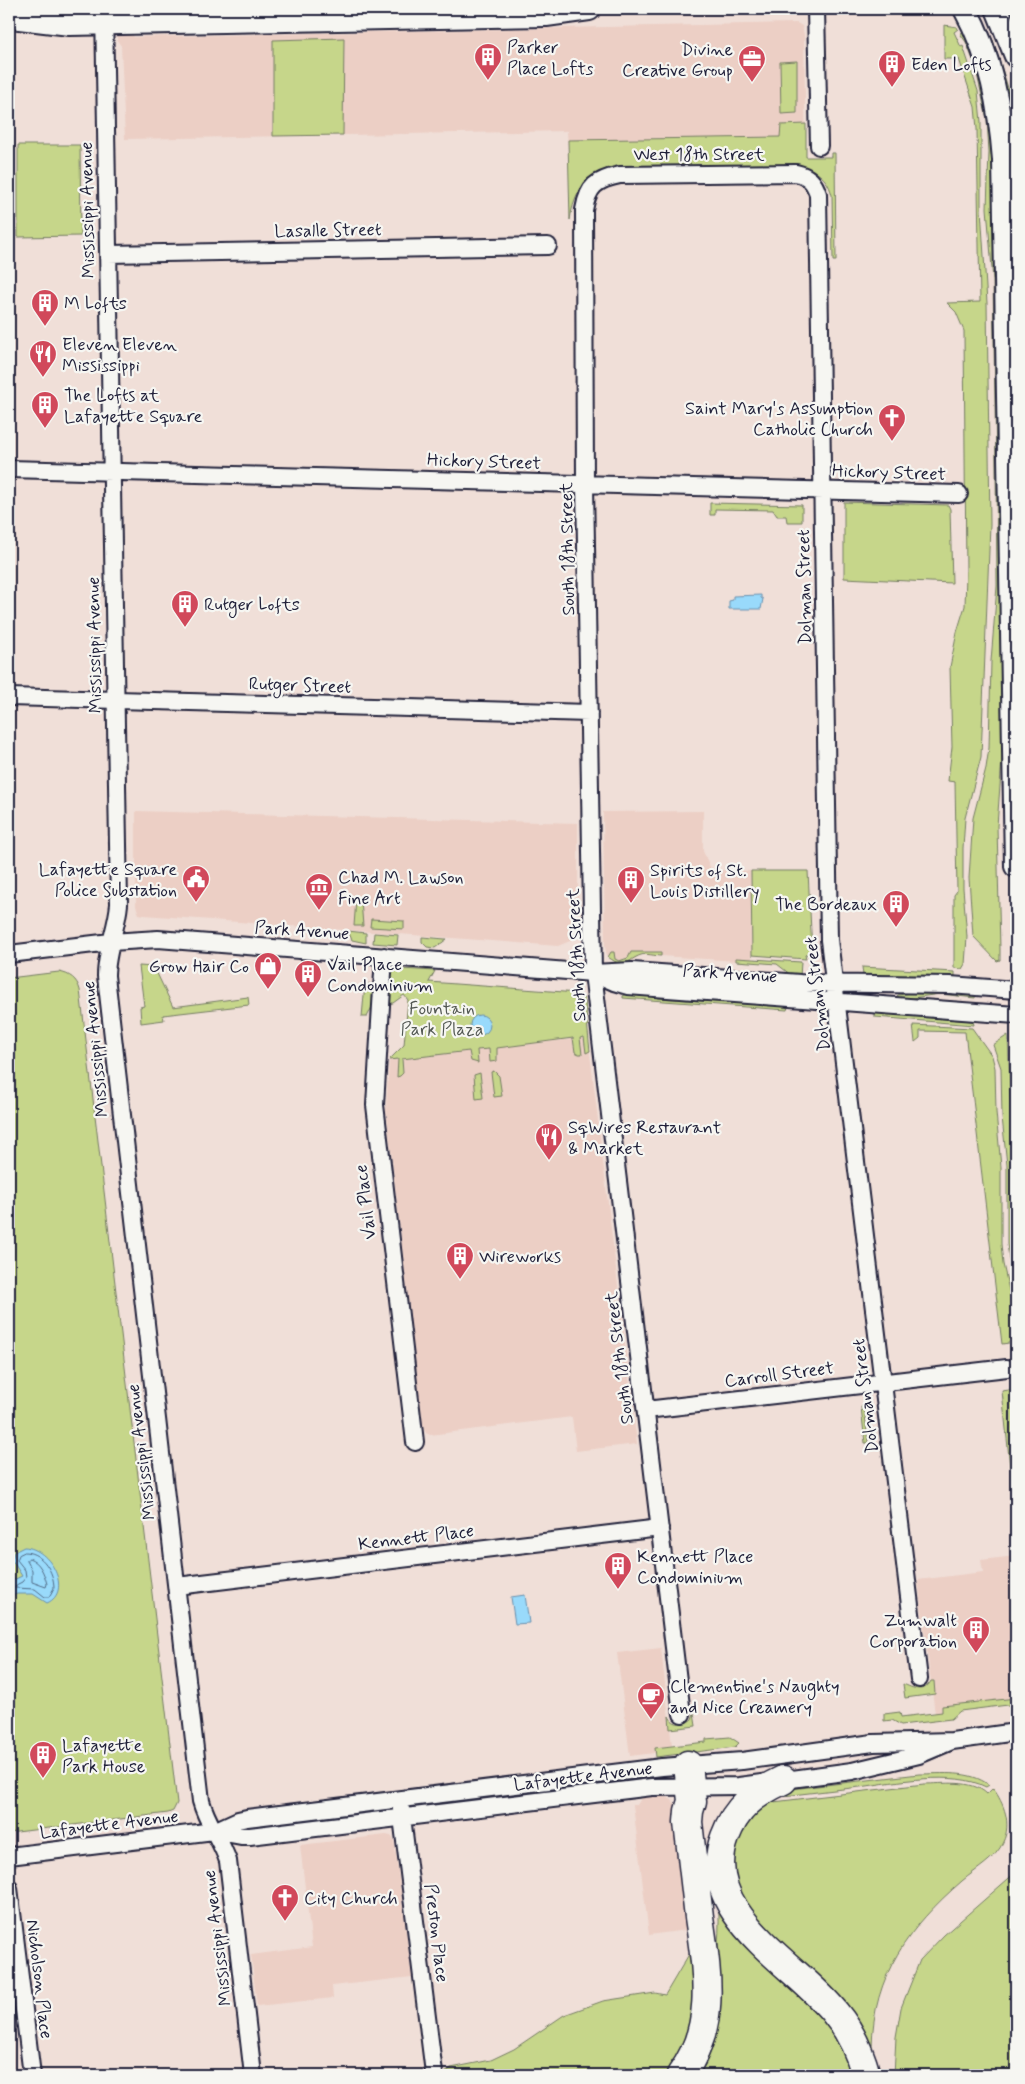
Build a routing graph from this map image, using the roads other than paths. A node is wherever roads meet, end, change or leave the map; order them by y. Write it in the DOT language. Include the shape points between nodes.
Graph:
graph roads {
  1 [pos="54,9"];
  2 [pos="589,9"];
  3 [pos="816,9"];
  4 [pos="966,9"];
  5 [pos="997,9"];
  6 [pos="104,16"];
  7 [pos="10,17"];
  8 [pos="1016,56"];
  9 [pos="819,146"];
  10 [pos="812,180"];
  11 [pos="590,190"];
  12 [pos="548,246"];
  13 [pos="108,254"];
  14 [pos="9,469"];
  15 [pos="111,472"];
  16 [pos="585,484"];
  17 [pos="823,490"];
  18 [pos="959,494"];
  19 [pos="9,697"];
  20 [pos="115,700"];
  21 [pos="589,713"];
  22 [pos="1016,866"];
  23 [pos="111,942"];
  24 [pos="9,954"];
  25 [pos="384,956"];
  26 [pos="593,973"];
  27 [pos="834,984"];
  28 [pos="1016,990"];
  29 [pos="837,1001"];
  30 [pos="1016,1015"];
  31 [pos="1007,1368"];
  32 [pos="883,1382"];
  33 [pos="646,1410"];
  34 [pos="415,1442"];
  35 [pos="660,1528"];
  36 [pos="177,1586"];
  37 [pos="919,1680"];
  38 [pos="682,1714"];
  39 [pos="1016,1732"];
  40 [pos="952,1741"];
  41 [pos="782,1780"];
  42 [pos="690,1784"];
  43 [pos="400,1799"];
  44 [pos="402,1818"];
  45 [pos="214,1831"];
  46 [pos="9,1856"];
  47 [pos="9,1888"];
  48 [pos="434,2073"];
  49 [pos="32,2075"];
  50 [pos="253,2075"];
  51 [pos="681,2075"];
  52 [pos="866,2075"];
  1 -- 7 [label="main road"];
  2 -- 6 [label="main road" via="546,15"];
  3 -- 9 [label="street"];
  4 -- 22 [label="main road" via="984,50 999,105 1004,160"];
  5 -- 8 [label="main road"];
  6 -- 7 [label="main road" via="55,24"];
  6 -- 13 [label="street, Mississippi Avenue"];
  10 -- 11 [label="street, West 18th Street" via="796,173 620,175 597,182"];
  10 -- 17 [label="street, Dolman Street" via="819,202"];
  11 -- 16 [label="street, South 18th Street" via="583,224"];
  12 -- 13 [label="street, Lasalle Street"];
  13 -- 15 [label="street, Mississippi Avenue"];
  14 -- 15 [label="street, Hickory Street"];
  15 -- 16 [label="street, Hickory Street"];
  15 -- 20 [label="street, Mississippi Avenue"];
  16 -- 17 [label="street, Hickory Street"];
  16 -- 21 [label="street, South 18th Street"];
  17 -- 18 [label="street, Hickory Street"];
  17 -- 27 [label="street, Dolman Street" via="829,929"];
  19 -- 20 [label="street, Rutger Street"];
  20 -- 21 [label="street, Rutger Street"];
  20 -- 23 [label="street, Mississippi Avenue" via="119,904"];
  21 -- 26 [label="street, South 18th Street"];
  23 -- 24 [label="street, Park Avenue"];
  23 -- 25 [label="street, Park Avenue" via="158,939"];
  23 -- 36 [label="street, Mississippi Avenue" via="106,976"];
  25 -- 26 [label="street, Park Avenue"];
  25 -- 34 [label="street, Vail Place" via="375,1112"];
  26 -- 27 [label="street, Park Avenue" via="632,971"];
  26 -- 29 [label="street, Park Avenue" via="628,986"];
  26 -- 33 [label="street, South 18th Street"];
  27 -- 28 [label="street, Park Avenue" via="950,985"];
  27 -- 29 [label="street, Dolman Street"];
  29 -- 30 [label="street, Park Avenue"];
  29 -- 32 [label="street, Dolman Street"];
  31 -- 32 [label="street, Carroll Street"];
  32 -- 33 [label="street, Carroll Street"];
  32 -- 37 [label="street, Dolman Street"];
  33 -- 35 [label="street, South 18th Street"];
  35 -- 36 [label="street, Kennett Place"];
  35 -- 38 [label="street, South 18th Street"];
  36 -- 45 [label="street, Mississippi Avenue" via="201,1801"];
  39 -- 40 [label="street, Lafayette Avenue"];
  40 -- 41 [label="street, Lafayette Avenue" via="919,1755 875,1767"];
  40 -- 42 [label="street, Lafayette Avenue" via="873,1743 742,1761"];
  41 -- 42 [label="street, Lafayette Avenue" via="739,1786"];
  41 -- 52 [label="highway" via="753,1796 732,1820 721,1851 724,1884 730,1902 752,1933 836,2013 856,2045"];
  42 -- 43 [label="street, Lafayette Avenue"];
  42 -- 44 [label="street, Lafayette Avenue"];
  42 -- 51 [label="highway" via="688,1822 703,1934 707,2000 705,2024 698,2047"];
  43 -- 44 [label="street, Preston Place"];
  43 -- 45 [label="street, Lafayette Avenue" via="247,1818"];
  44 -- 45 [label="street, Lafayette Avenue" via="250,1836"];
  44 -- 48 [label="street, Preston Place"];
  45 -- 46 [label="street, Lafayette Avenue"];
  45 -- 50 [label="street, Mississippi Avenue" via="230,1869"];
  47 -- 49 [label="street, Nicholson Place"];
}
